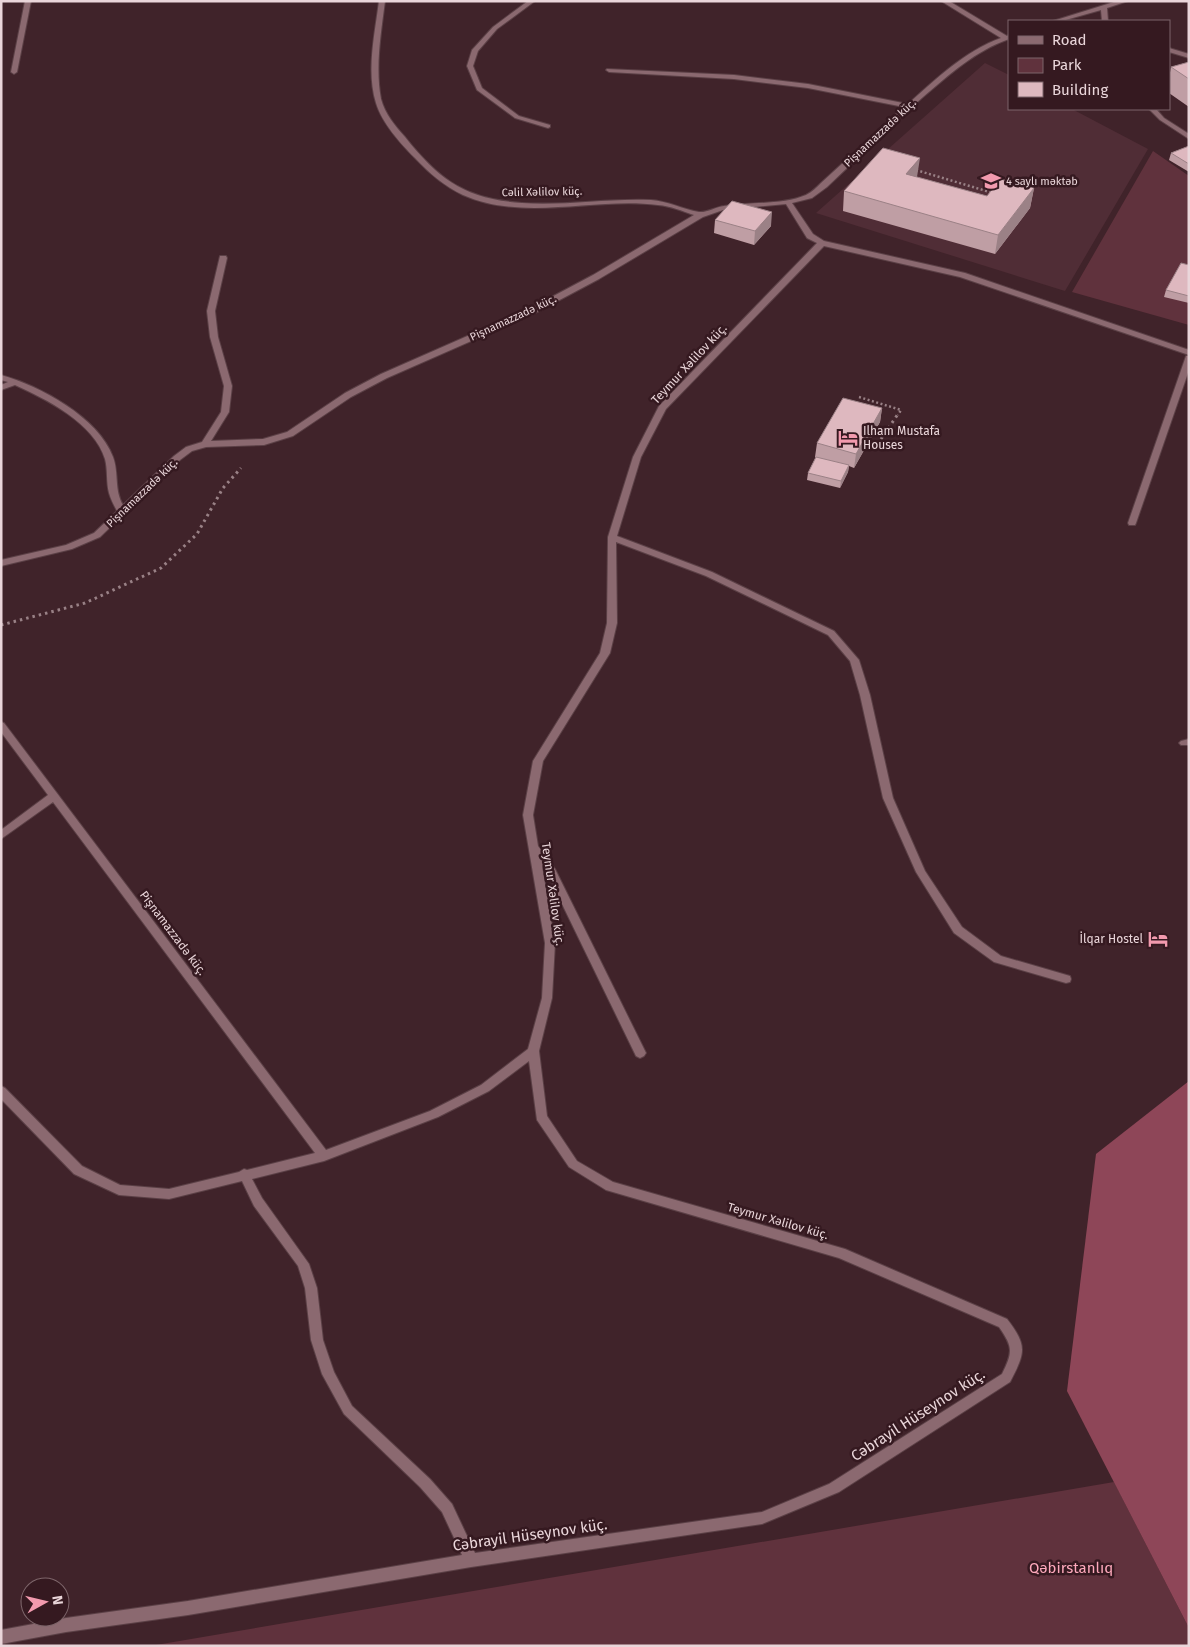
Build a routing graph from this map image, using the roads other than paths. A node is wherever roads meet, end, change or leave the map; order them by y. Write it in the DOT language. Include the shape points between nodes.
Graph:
graph roads {
  1 [pos="28,1"];
  2 [pos="382,1"];
  3 [pos="532,1"];
  4 [pos="944,1"];
  5 [pos="1125,1"];
  6 [pos="1104,9"];
  7 [pos="1060,20"];
  8 [pos="1105,20"];
  9 [pos="1007,37"];
  10 [pos="1170,50"];
  11 [pos="1189,56"];
  12 [pos="609,70"];
  13 [pos="14,72"];
  14 [pos="909,106"];
  15 [pos="1153,110"];
  16 [pos="548,126"];
  17 [pos="1189,137"];
  18 [pos="788,202"];
  19 [pos="700,214"];
  20 [pos="822,242"];
  21 [pos="223,258"];
  22 [pos="1189,353"];
  23 [pos="1189,358"];
  24 [pos="1,377"];
  25 [pos="16,382"];
  26 [pos="1,388"];
  27 [pos="205,444"];
  28 [pos="121,510"];
  29 [pos="1132,523"];
  30 [pos="612,537"];
  31 [pos="1,563"];
  32 [pos="1,725"];
  33 [pos="54,796"];
  34 [pos="1,835"];
  35 [pos="534,847"];
  36 [pos="1066,979"];
  37 [pos="532,1051"];
  38 [pos="640,1053"];
  39 [pos="1,1091"];
  40 [pos="324,1156"];
  41 [pos="244,1174"];
  42 [pos="1018,1357"];
  43 [pos="471,1560"];
  44 [pos="1,1637"];
  1 -- 13 [label="street"];
  2 -- 19 [label="street, Cəlil Xəlilov küç." via="374,90 382,112 421,162 439,178 466,195 499,204 654,202"];
  3 -- 16 [label="street" via="495,28 475,50 470,66 478,89 517,117"];
  4 -- 9 [label="street"];
  5 -- 6 [label="street"];
  6 -- 7 [label="street"];
  6 -- 8 [label="street"];
  9 -- 14 [label="street, Pişnamazzadə küç." via="987,45 953,68"];
  10 -- 11 [label="street"];
  12 -- 14 [label="street" via="752,79 808,86"];
  14 -- 18 [label="street, Pişnamazzadə küç." via="824,185 808,196"];
  15 -- 17 [label="street"];
  18 -- 19 [label="street, Pişnamazzadə küç." via="738,205"];
  18 -- 20 [label="street" via="810,236"];
  19 -- 27 [label="street, Pişnamazzadə küç." via="534,310 348,395 290,434 264,442"];
  20 -- 22 [label="street" via="962,275"];
  20 -- 30 [label="street, Teymur Xəlilov küç." via="662,408 637,457"];
  21 -- 27 [label="street" via="211,311 214,337 228,386 225,412"];
  23 -- 29 [label="street"];
  24 -- 25 [label="street"];
  25 -- 26 [label="street"];
  25 -- 28 [label="street" via="73,414 102,440 109,457 113,494"];
  27 -- 28 [label="street, Pişnamazzadə küç." via="189,449 177,458"];
  28 -- 31 [label="street, Pişnamazzadə küç." via="97,535 69,547"];
  30 -- 35 [label="street, Teymur Xəlilov küç." via="612,622 604,653 538,761 528,815"];
  30 -- 36 [label="street" via="709,574 831,634 854,660 888,798 921,872 958,930 998,959"];
  32 -- 33 [label="street, Pişnamazzadə küç."];
  33 -- 34 [label="street"];
  33 -- 40 [label="street, Pişnamazzadə küç."];
  35 -- 37 [label="street, Teymur Xəlilov küç." via="550,943 547,998"];
  35 -- 38 [label="street" via="550,869"];
  37 -- 40 [label="street" via="485,1088 434,1114"];
  37 -- 42 [label="street, Teymur Xəlilov küç." via="541,1117 573,1164 610,1186 841,1253 985,1315 1003,1323 1016,1339"];
  39 -- 41 [label="street" via="78,1170 119,1190 169,1194"];
  40 -- 41 [label="street"];
  41 -- 43 [label="street" via="258,1202 303,1264 310,1288 316,1340 328,1374 348,1410 447,1508"];
  42 -- 43 [label="street, Cəbrayil Hüseynov küç." via="1006,1378 834,1488 762,1518"];
  43 -- 44 [label="street, Cəbrayil Hüseynov küç."];
}
